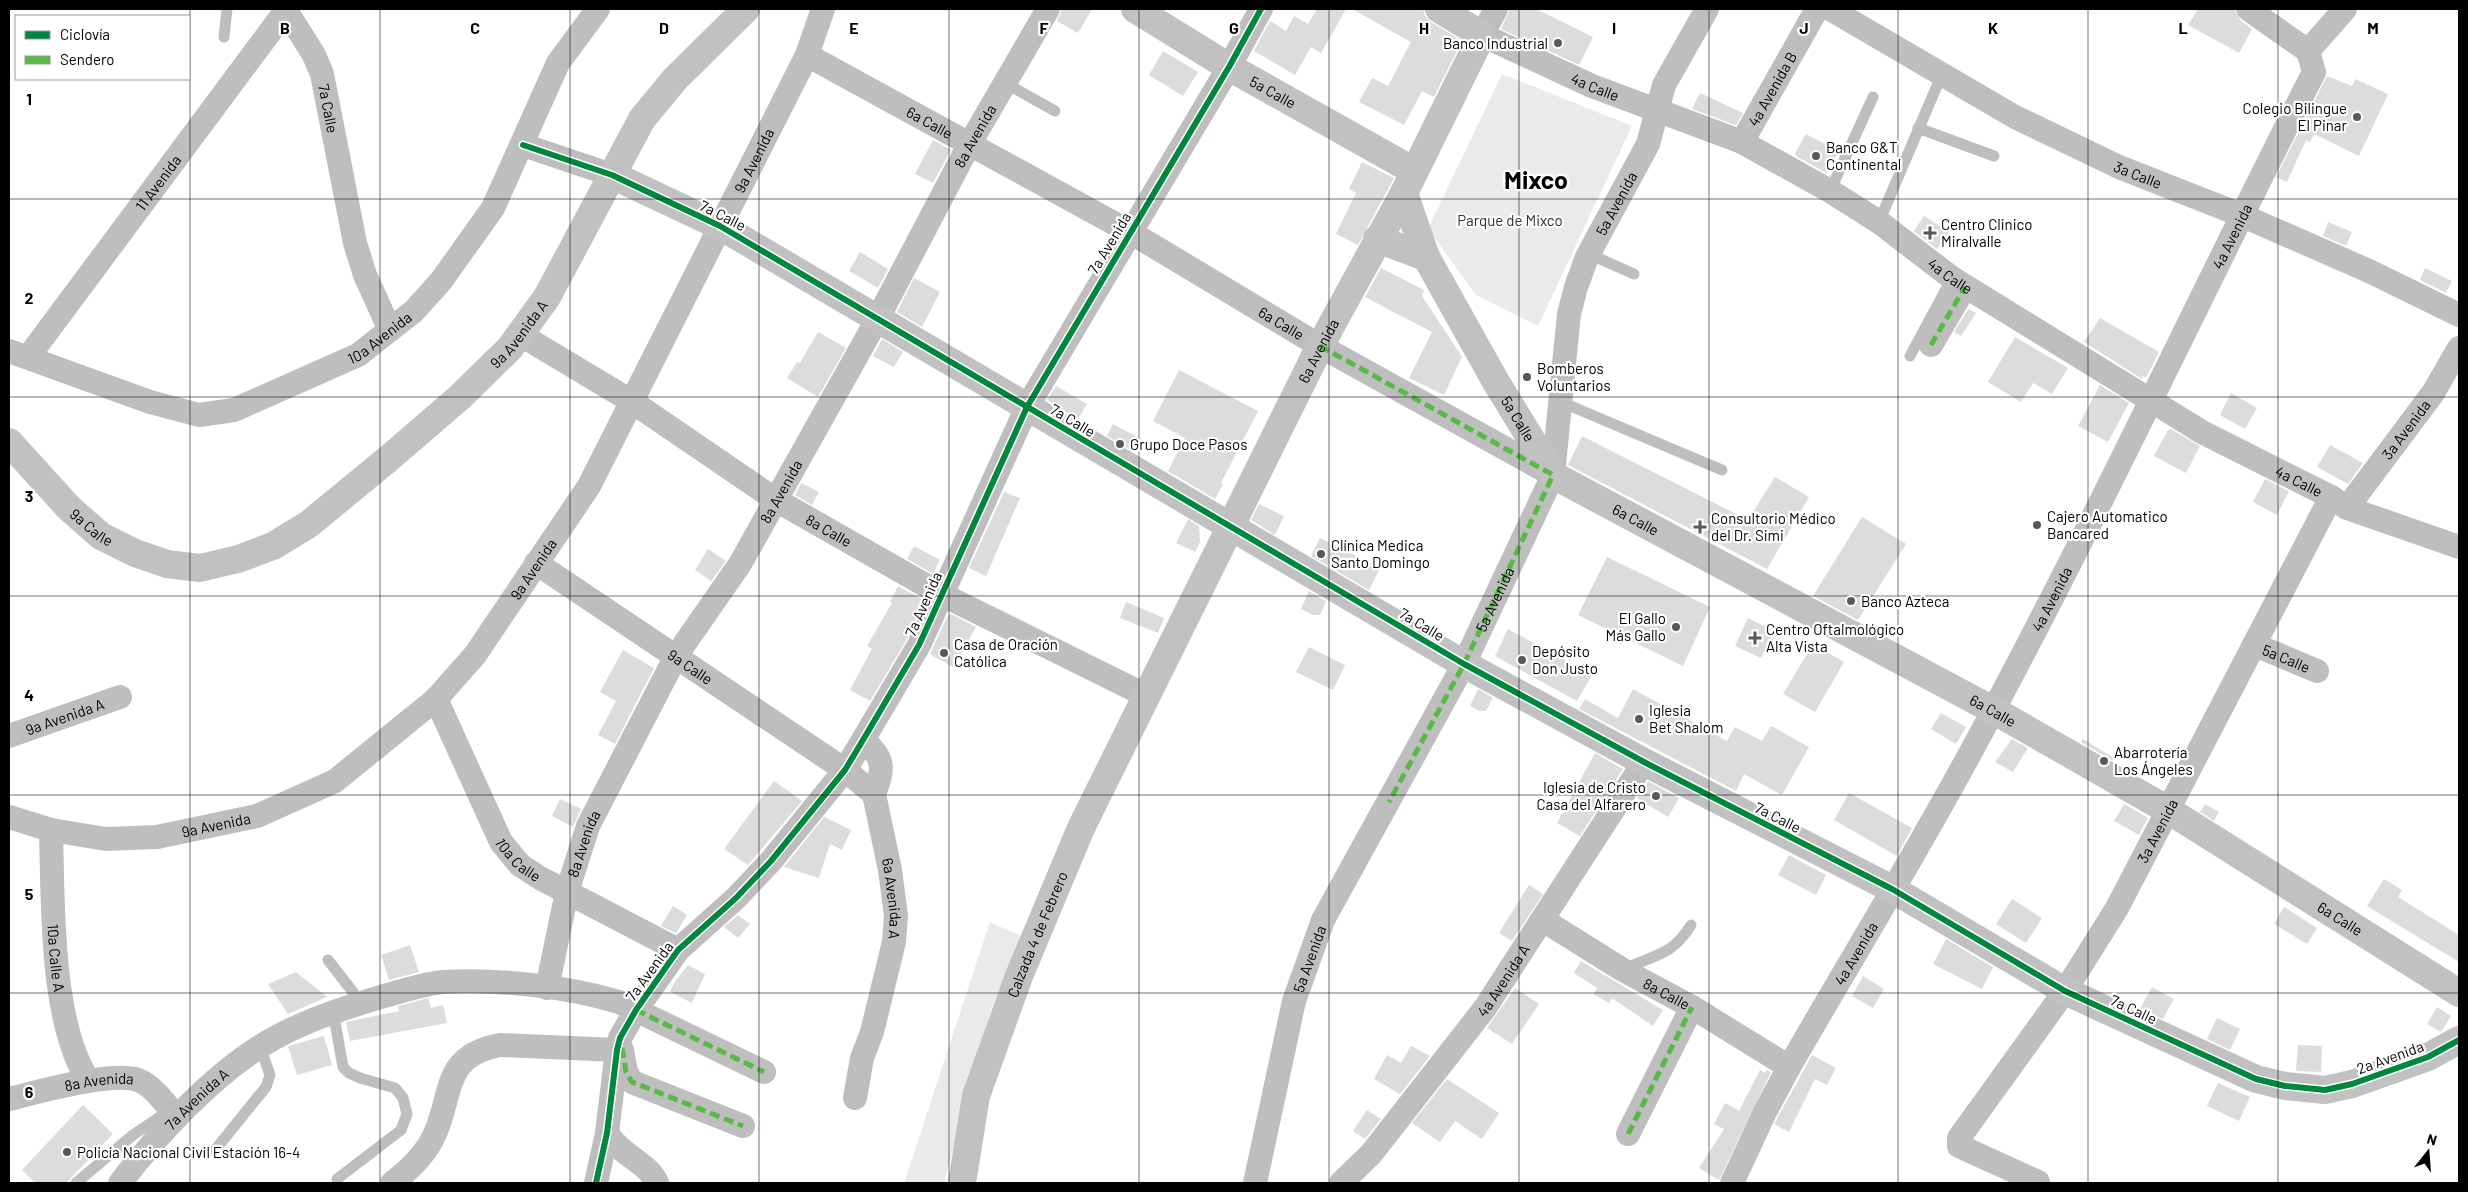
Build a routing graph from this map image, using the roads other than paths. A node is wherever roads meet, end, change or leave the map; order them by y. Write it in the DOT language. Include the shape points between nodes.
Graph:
graph roads {
  1 [pos="227,9"];
  2 [pos="286,9"];
  3 [pos="598,9"];
  4 [pos="746,9"];
  5 [pos="823,9"];
  6 [pos="1048,9"];
  7 [pos="1135,9"];
  8 [pos="1261,9"];
  9 [pos="1439,9"];
  10 [pos="1496,9"];
  11 [pos="1707,9"];
  12 [pos="1817,9"];
  13 [pos="1830,9"];
  14 [pos="2248,9"];
  15 [pos="2345,9"];
  16 [pos="1482,35"];
  17 [pos="224,37"];
  18 [pos="2308,50"];
  19 [pos="807,55"];
  20 [pos="1229,67"];
  21 [pos="1942,74"];
  22 [pos="1005,83"];
  23 [pos="1873,97"];
  24 [pos="1656,110"];
  25 [pos="1055,111"];
  26 [pos="1918,128"];
  27 [pos="1742,142"];
  28 [pos="523,145"];
  29 [pos="969,145"];
  30 [pos="1994,156"];
  31 [pos="612,175"];
  32 [pos="1409,182"];
  33 [pos="1830,192"];
  34 [pos="2241,215"];
  35 [pos="1878,222"];
  36 [pos="720,226"];
  37 [pos="1130,232"];
  38 [pos="1377,239"];
  39 [pos="1589,254"];
  40 [pos="1426,257"];
  41 [pos="1634,274"];
  42 [pos="1959,283"];
  43 [pos="2459,315"];
  44 [pos="878,318"];
  45 [pos="390,330"];
  46 [pos="526,338"];
  47 [pos="1931,345"];
  48 [pos="1320,346"];
  49 [pos="2459,348"];
  50 [pos="19,354"];
  51 [pos="1910,356"];
  52 [pos="632,401"];
  53 [pos="1561,402"];
  54 [pos="2152,402"];
  55 [pos="1027,407"];
  56 [pos="9,442"];
  57 [pos="1722,470"];
  58 [pos="1553,475"];
  59 [pos="776,500"];
  60 [pos="2339,502"];
  61 [pos="1231,525"];
  62 [pos="2459,547"];
  63 [pos="536,563"];
  64 [pos="200,568"];
  65 [pos="941,594"];
  66 [pos="2255,645"];
  67 [pos="676,656"];
  68 [pos="1464,664"];
  69 [pos="2317,670"];
  70 [pos="1147,696"];
  71 [pos="120,697"];
  72 [pos="436,699"];
  73 [pos="1993,710"];
  74 [pos="9,736"];
  75 [pos="863,740"];
  76 [pos="1644,762"];
  77 [pos="845,770"];
  78 [pos="874,794"];
  79 [pos="2168,810"];
  80 [pos="9,817"];
  81 [pos="51,830"];
  82 [pos="1892,889"];
  83 [pos="567,892"];
  84 [pos="1543,920"];
  85 [pos="1691,925"];
  86 [pos="678,950"];
  87 [pos="328,960"];
  88 [pos="1623,970"];
  89 [pos="547,988"];
  90 [pos="2065,991"];
  91 [pos="2459,993"];
  92 [pos="357,1004"];
  93 [pos="1692,1006"];
  94 [pos="636,1010"];
  95 [pos="333,1011"];
  96 [pos="2459,1040"];
  97 [pos="618,1044"];
  98 [pos="260,1046"];
  99 [pos="1789,1067"];
  100 [pos="764,1072"];
  101 [pos="88,1080"];
  102 [pos="2325,1090"];
  103 [pos="855,1098"];
  104 [pos="9,1099"];
  105 [pos="174,1113"];
  106 [pos="743,1126"];
  107 [pos="607,1133"];
  108 [pos="1628,1134"];
  109 [pos="215,1150"];
  110 [pos="337,1179"];
  111 [pos="2038,1182"];
  112 [pos="76,1183"];
  113 [pos="120,1183"];
  114 [pos="392,1183"];
  115 [pos="596,1183"];
  116 [pos="658,1183"];
  117 [pos="962,1183"];
  118 [pos="1255,1183"];
  119 [pos="1341,1183"];
  120 [pos="1732,1183"];
  1 -- 17 [label="lane"];
  2 -- 45 [label="street, 7a Calle" via="322,74 355,243 365,275"];
  2 -- 50 [label="street, 11 Avenida"];
  3 -- 28 [label="street, 10a Avenida" via="558,64"];
  4 -- 31 [label="street, 9a Avenida A" via="669,86 642,119"];
  5 -- 19 [label="street, 9a Avenida"];
  6 -- 22 [label="street, 8a Avenida"];
  7 -- 20 [label="street, 5a Calle"];
  8 -- 20 [label="street, 7a Avenida"];
  9 -- 16 [label="street, 4a Calle"];
  10 -- 16 [label="street, 6a Avenida"];
  11 -- 24 [label="street, 5a Avenida" via="1664,84"];
  12 -- 27 [label="street, 4a Avenida B"];
  13 -- 21 [label="street, 3a Calle"];
  14 -- 18 [label="street"];
  15 -- 18 [label="street"];
  16 -- 24 [label="street, 4a Calle" via="1592,86"];
  16 -- 32 [label="street, 6a Avenida"];
  18 -- 34 [label="street, 4a Avenida" via="2314,72"];
  19 -- 29 [label="street, 6a Calle"];
  19 -- 36 [label="street, 9a Avenida"];
  20 -- 32 [label="street, 5a Calle"];
  20 -- 37 [label="street, 7a Avenida"];
  21 -- 26 [label="lane"];
  21 -- 34 [label="street, 3a Calle" via="2015,117 2119,167"];
  22 -- 25 [label="lane"];
  22 -- 29 [label="street, 8a Avenida"];
  23 -- 33 [label="lane"];
  24 -- 27 [label="street, 4a Calle"];
  24 -- 39 [label="street, 5a Avenida" via="1648,144"];
  26 -- 30 [label="lane"];
  26 -- 35 [label="lane"];
  27 -- 33 [label="street, 4a Calle"];
  28 -- 31 [label="street, 7a Calle"];
  28 -- 45 [label="street, 10a Avenida" via="494,208 442,281 414,311"];
  29 -- 37 [label="street, 6a Calle"];
  29 -- 44 [label="street, 8a Avenida"];
  31 -- 36 [label="street, 7a Calle"];
  31 -- 64 [label="street, 9a Avenida A" via="541,305 510,348 460,397 309,524 273,546"];
  32 -- 38 [label="street, 6a Avenida"];
  32 -- 40 [label="street, 5a Calle"];
  33 -- 35 [label="street, 4a Calle"];
  34 -- 43 [label="street, 3a Calle"];
  34 -- 54 [label="street, 4a Avenida"];
  35 -- 42 [label="street, 4a Calle"];
  36 -- 44 [label="street, 7a Calle"];
  36 -- 52 [label="street, 9a Avenida"];
  37 -- 48 [label="street, 6a Calle"];
  37 -- 55 [label="street, 7a Avenida"];
  38 -- 40 [label="street"];
  38 -- 48 [label="street, 6a Avenida"];
  39 -- 41 [label="lane"];
  39 -- 53 [label="street, 5a Avenida" via="1569,314"];
  40 -- 58 [label="street, 5a Calle"];
  42 -- 47 [label="street"];
  42 -- 51 [label="lane"];
  42 -- 54 [label="street, 4a Calle"];
  44 -- 55 [label="street, 7a Calle"];
  44 -- 59 [label="street, 8a Avenida"];
  45 -- 50 [label="street, 10a Avenida" via="358,355 234,410 218,414 199,415 150,402"];
  46 -- 52 [label="street, 8a Calle"];
  48 -- 58 [label="street, 6a Calle"];
  48 -- 61 [label="street, 6a Avenida"];
  49 -- 60 [label="street, 3a Avenida" via="2433,393"];
  52 -- 59 [label="street, 8a Calle"];
  52 -- 63 [label="street, 9a Avenida" via="589,486"];
  53 -- 57 [label="lane"];
  53 -- 58 [label="street, 5a Avenida"];
  54 -- 60 [label="street, 4a Calle" via="2202,432"];
  54 -- 73 [label="street, 4a Avenida"];
  55 -- 61 [label="street, 7a Calle"];
  55 -- 65 [label="street, 7a Avenida"];
  56 -- 64 [label="street, 9a Calle" via="69,508 102,536 135,554 167,564"];
  58 -- 68 [label="street, 5a Avenida"];
  58 -- 73 [label="street, 6a Calle"];
  59 -- 65 [label="street, 8a Calle"];
  59 -- 67 [label="street, 8a Avenida" via="740,564"];
  60 -- 62 [label="street, 4a Calle"];
  60 -- 66 [label="street, 3a Avenida"];
  61 -- 68 [label="street, 7a Calle"];
  61 -- 70 [label="street, 6a Avenida"];
  63 -- 67 [label="street, 9a Calle"];
  63 -- 72 [label="street, 9a Avenida" via="475,655"];
  65 -- 70 [label="street, 8a Calle"];
  65 -- 75 [label="street, 7a Avenida" via="912,658"];
  66 -- 69 [label="street, 5a Calle"];
  66 -- 79 [label="street, 3a Avenida"];
  67 -- 77 [label="street, 9a Calle"];
  67 -- 83 [label="street, 8a Avenida" via="588,826"];
  68 -- 76 [label="street, 7a Calle"];
  68 -- 118 [label="street, 5a Avenida" via="1323,920 1294,1001"];
  70 -- 117 [label="street, Calzada 4 de Febrero" via="1081,828 1019,976 976,1096"];
  71 -- 74 [label="street, 9a Avenida A"];
  72 -- 81 [label="street, 9a Avenida" via="335,781 257,816 157,837 106,839"];
  72 -- 83 [label="street, 10a Calle" via="501,842 520,865"];
  73 -- 79 [label="street, 6a Calle"];
  73 -- 82 [label="street, 4a Avenida"];
  75 -- 77 [label="street, 7a Avenida"];
  75 -- 78 [label="street" via="877,751 880,758 880,777"];
  76 -- 82 [label="street, 7a Calle"];
  76 -- 84 [label="street, 4a Avenida A"];
  77 -- 78 [label="street"];
  77 -- 86 [label="street, 7a Avenida" via="771,861 736,898"];
  78 -- 103 [label="street, 6a Avenida A" via="896,916 894,942 872,1032 862,1058"];
  79 -- 90 [label="street, 3a Avenida" via="2117,908"];
  79 -- 91 [label="street, 6a Calle"];
  80 -- 81 [label="street, 9a Avenida"];
  81 -- 101 [label="street, 10a Calle A" via="54,949 65,1017 76,1055"];
  82 -- 90 [label="street, 7a Calle"];
  82 -- 99 [label="street, 4a Avenida"];
  83 -- 86 [label="street, 10a Calle"];
  83 -- 89 [label="street, 8a Avenida"];
  84 -- 88 [label="street, 8a Calle"];
  84 -- 119 [label="street, 4a Avenida A" via="1485,1008 1439,1068 1371,1154"];
  85 -- 88 [label="lane" via="1670,950"];
  86 -- 94 [label="street, 7a Avenida"];
  87 -- 92 [label="lane" via="353,992"];
  88 -- 93 [label="street, 8a Calle"];
  89 -- 92 [label="street" via="441,982"];
  89 -- 94 [label="street" via="586,992"];
  90 -- 102 [label="street, 7a Calle" via="2256,1079"];
  90 -- 111 [label="street, 3a Avenida" via="1963,1130 1959,1146"];
  92 -- 95 [label="street"];
  93 -- 99 [label="street, 8a Calle"];
  93 -- 108 [label="street"];
  94 -- 97 [label="street, 7a Avenida"];
  94 -- 100 [label="street"];
  95 -- 98 [label="street, 7a Avenida A"];
  95 -- 110 [label="lane" via="343,1067 360,1078 395,1088 404,1098 407,1114 401,1130"];
  96 -- 102 [label="street, 2a Avenida" via="2428,1058"];
  97 -- 106 [label="street" via="632,1082"];
  97 -- 107 [label="street, 7a Avenida"];
  97 -- 114 [label="street" via="500,1045 470,1054 459,1064 434,1136 421,1158"];
  98 -- 105 [label="street, 7a Avenida A"];
  98 -- 109 [label="lane" via="270,1075 266,1087"];
  99 -- 120 [label="street, 4a Avenida"];
  101 -- 104 [label="street, 8a Avenida"];
  101 -- 105 [label="street, 8a Avenida" via="137,1080 148,1086"];
  105 -- 112 [label="lane" via="133,1135"];
  105 -- 113 [label="street, 7a Avenida A"];
  107 -- 115 [label="street, 7a Avenida"];
  107 -- 116 [label="street" via="617,1147 650,1170"];
}
